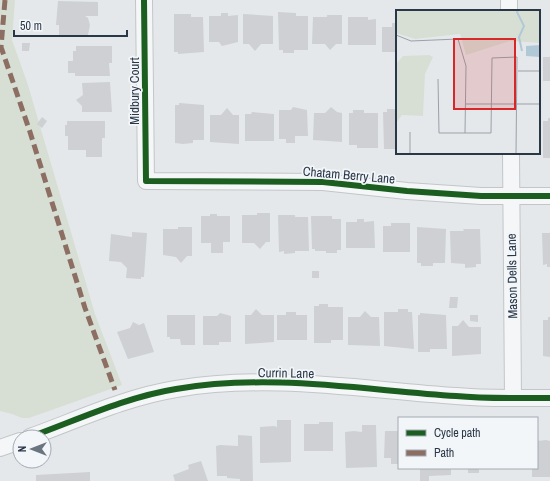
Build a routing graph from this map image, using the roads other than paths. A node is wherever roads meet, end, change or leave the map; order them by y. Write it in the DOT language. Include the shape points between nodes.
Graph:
graph roads {
  1 [pos="144,0"];
  2 [pos="511,154"];
  3 [pos="146,181"];
  4 [pos="550,196"];
  5 [pos="511,197"];
  6 [pos="513,398"];
  7 [pos="550,398"];
  8 [pos="52,429"];
  9 [pos="12,444"];
  10 [pos="0,448"];
  1 -- 3 [label="street, Midbury Court"];
  2 -- 5 [label="street, Mason Dells Lane"];
  3 -- 5 [label="street, Chatam Berry Lane" via="323,182 407,191"];
  4 -- 5 [label="street, Chatam Berry Lane"];
  5 -- 6 [label="street, Mason Dells Lane"];
  6 -- 7 [label="street, Currin Lane"];
  6 -- 8 [label="street, Currin Lane" via="456,396 326,384 211,385 175,389 120,404"];
  9 -- 10 [label="street"];
}
